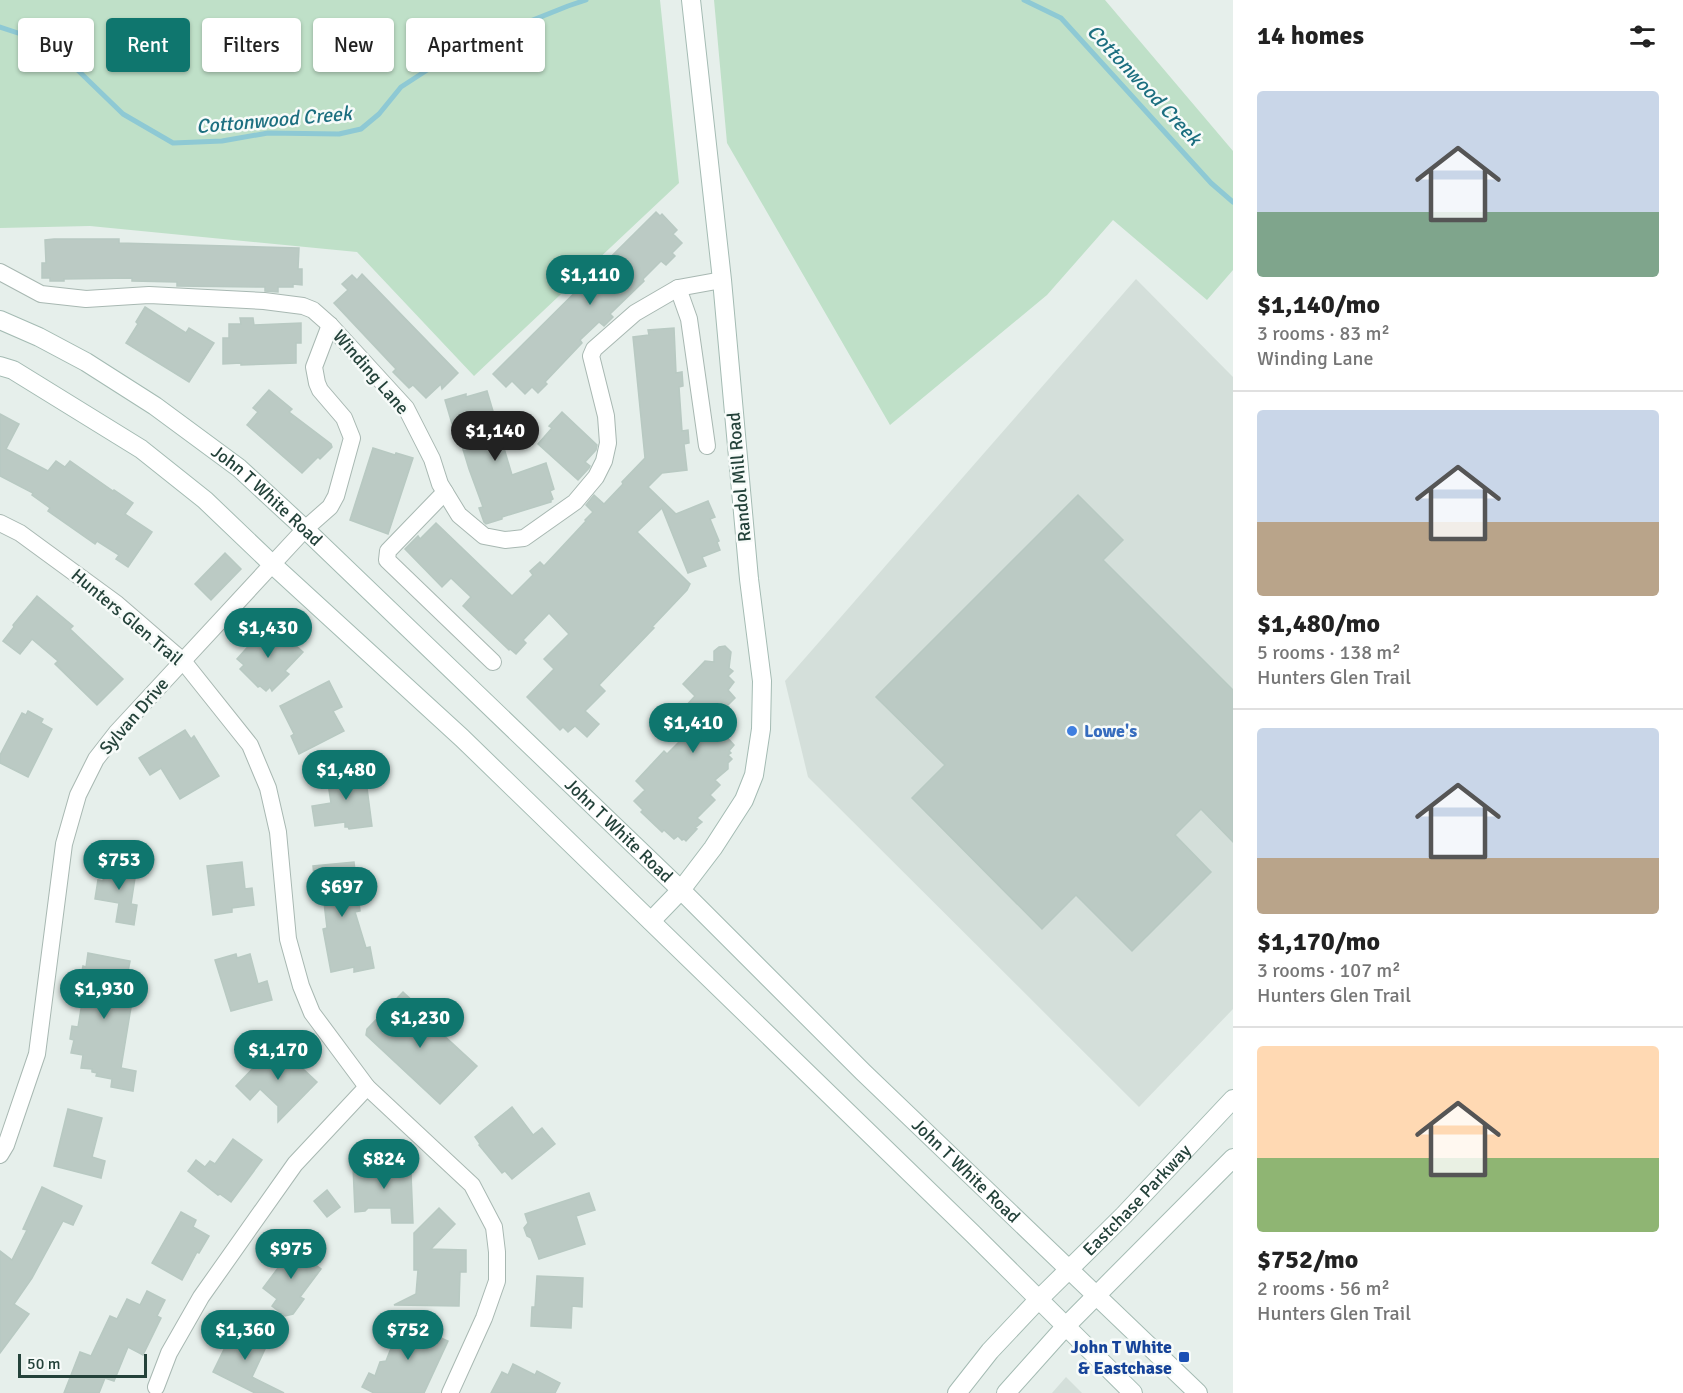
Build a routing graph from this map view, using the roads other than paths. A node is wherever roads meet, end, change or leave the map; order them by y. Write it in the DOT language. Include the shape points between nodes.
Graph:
graph roads {
  1 [pos="692,5"];
  2 [pos="0,272"];
  3 [pos="722,280"];
  4 [pos="678,288"];
  5 [pos="0,320"];
  6 [pos="330,325"];
  7 [pos="0,366"];
  8 [pos="707,446"];
  9 [pos="445,492"];
  10 [pos="0,523"];
  11 [pos="305,529"];
  12 [pos="273,565"];
  13 [pos="183,661"];
  14 [pos="493,662"];
  15 [pos="681,890"];
  16 [pos="651,921"];
  17 [pos="368,1087"];
  18 [pos="1233,1099"];
  19 [pos="0,1155"];
  20 [pos="1233,1158"];
  21 [pos="1069,1268"];
  22 [pos="1096,1296"];
  23 [pos="1038,1300"];
  24 [pos="1065,1327"];
  25 [pos="156,1388"];
  26 [pos="450,1393"];
  27 [pos="957,1393"];
  28 [pos="1006,1393"];
  29 [pos="1134,1393"];
  30 [pos="1198,1393"];
  1 -- 3 [label="street, Randol Mill Road"];
  2 -- 6 [label="street, Winding Lane" via="41,294 86,299 149,296 264,301 303,306 314,310"];
  3 -- 4 [label="street, Winding Lane"];
  3 -- 15 [label="street, Randol Mill Road" via="762,681 761,729 744,800"];
  4 -- 8 [label="street" via="689,319"];
  4 -- 9 [label="street, Winding Lane" via="635,313 594,349 591,356 606,416 608,443 597,477 575,501 524,538 504,540 484,536 459,515"];
  5 -- 11 [label="street, John T White Road" via="86,362 156,406 239,468"];
  6 -- 9 [label="street, Winding Lane" via="406,408"];
  6 -- 11 [label="street, Sylvan Drive" via="314,367 317,383 344,418 352,438 336,496 330,507"];
  7 -- 12 [label="street" via="13,370 141,449 205,500"];
  9 -- 14 [label="street" via="388,551 387,560"];
  10 -- 13 [label="street, Hunters Glen Trail" via="20,533 117,604"];
  11 -- 12 [label="street, Sylvan Drive"];
  11 -- 15 [label="street, John T White Road"];
  12 -- 13 [label="street, Sylvan Drive"];
  12 -- 16 [label="street" via="462,738"];
  13 -- 17 [label="street, Hunters Glen Trail" via="250,745 268,788 278,832 288,939 301,986 312,1014"];
  13 -- 19 [label="street, Sylvan Drive" via="117,732 96,759 78,795 64,844 37,1054"];
  15 -- 16 [label="street, Randol Mill Road"];
  15 -- 21 [label="street, John T White Road" via="863,1072"];
  16 -- 23 [label="street"];
  17 -- 25 [label="street" via="295,1164 201,1297 169,1353"];
  17 -- 26 [label="street, Hunters Glen Trail" via="472,1185 494,1227 497,1281"];
  18 -- 21 [label="street, Eastchase Parkway"];
  20 -- 22 [label="street"];
  21 -- 22 [label="street, John T White Road"];
  21 -- 23 [label="street, Eastchase Parkway"];
  22 -- 24 [label="street"];
  22 -- 30 [label="street, John T White Road"];
  23 -- 24 [label="street"];
  23 -- 27 [label="street"];
  24 -- 28 [label="street"];
  24 -- 29 [label="street"];
}
